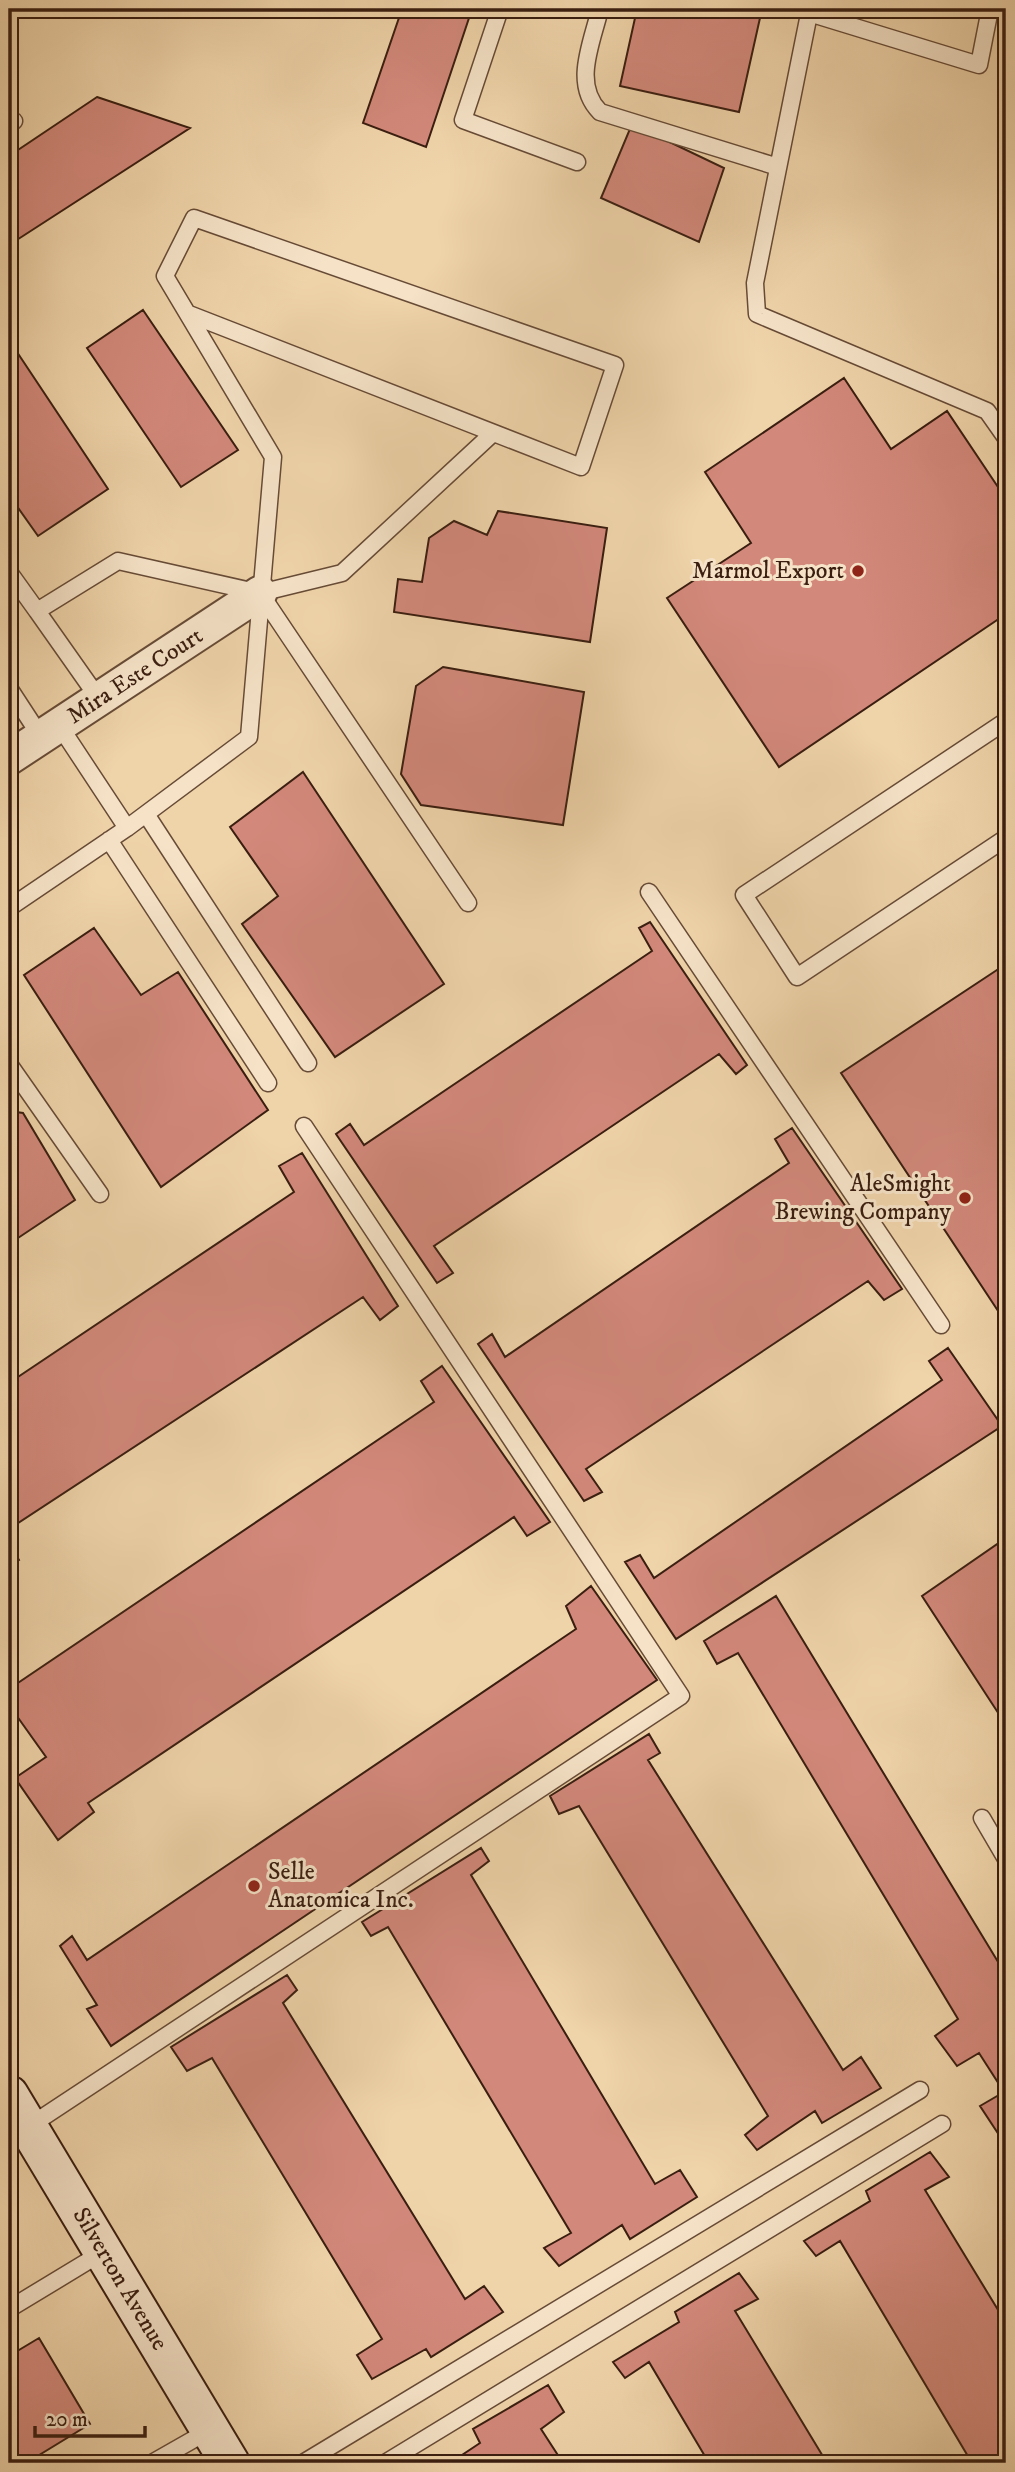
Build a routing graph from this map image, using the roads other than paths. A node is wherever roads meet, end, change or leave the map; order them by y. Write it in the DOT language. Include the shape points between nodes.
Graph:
graph roads {
  1 [pos="500,9"];
  2 [pos="600,9"];
  3 [pos="990,9"];
  4 [pos="810,11"];
  5 [pos="577,162"];
  6 [pos="778,167"];
  7 [pos="188,314"];
  8 [pos="492,434"];
  9 [pos="1006,438"];
  10 [pos="9,572"];
  11 [pos="260,593"];
  12 [pos="37,611"];
  13 [pos="9,688"];
  14 [pos="99,699"];
  15 [pos="1006,721"];
  16 [pos="50,731"];
  17 [pos="9,758"];
  18 [pos="146,814"];
  19 [pos="127,828"];
  20 [pos="1006,838"];
  21 [pos="109,841"];
  22 [pos="649,892"];
  23 [pos="468,903"];
  24 [pos="9,908"];
  25 [pos="308,1063"];
  26 [pos="9,1064"];
  27 [pos="268,1083"];
  28 [pos="303,1126"];
  29 [pos="100,1194"];
  30 [pos="941,1325"];
  31 [pos="982,1818"];
  32 [pos="1006,1859"];
  33 [pos="920,2090"];
  34 [pos="9,2095"];
  35 [pos="942,2124"];
  36 [pos="28,2127"];
  37 [pos="103,2252"];
  38 [pos="9,2309"];
  39 [pos="210,2430"];
  40 [pos="152,2463"];
  41 [pos="230,2463"];
  42 [pos="303,2463"];
  43 [pos="384,2463"];
  1 -- 5 [label="lane" via="463,120"];
  2 -- 6 [label="lane" via="584,77 590,102 600,112"];
  3 -- 4 [label="lane" via="979,65"];
  4 -- 6 [label="lane"];
  6 -- 9 [label="lane" via="755,283 757,314 987,411"];
  7 -- 8 [label="lane"];
  7 -- 8 [label="lane" via="165,276 194,218 615,365 581,467"];
  7 -- 11 [label="lane" via="273,457"];
  8 -- 11 [label="lane" via="342,573"];
  10 -- 12 [label="lane"];
  11 -- 12 [label="lane" via="118,561"];
  11 -- 14 [label="street, Mira Este Court"];
  11 -- 18 [label="lane" via="249,737"];
  11 -- 23 [label="lane"];
  12 -- 14 [label="lane"];
  13 -- 16 [label="lane"];
  14 -- 16 [label="street, Mira Este Court"];
  15 -- 20 [label="lane" via="744,895 797,977"];
  16 -- 17 [label="street, Mira Este Court"];
  16 -- 19 [label="lane"];
  18 -- 19 [label="lane"];
  18 -- 25 [label="lane"];
  19 -- 21 [label="lane"];
  21 -- 24 [label="lane"];
  21 -- 27 [label="lane"];
  22 -- 30 [label="lane"];
  26 -- 29 [label="lane"];
  28 -- 36 [label="lane" via="681,1696"];
  31 -- 32 [label="lane"];
  33 -- 42 [label="lane"];
  34 -- 36 [label="street, Silverton Avenue"];
  35 -- 43 [label="lane"];
  36 -- 37 [label="street, Silverton Avenue"];
  37 -- 38 [label="lane"];
  37 -- 39 [label="street, Silverton Avenue"];
  39 -- 40 [label="lane"];
  39 -- 41 [label="street, Silverton Avenue"];
}
